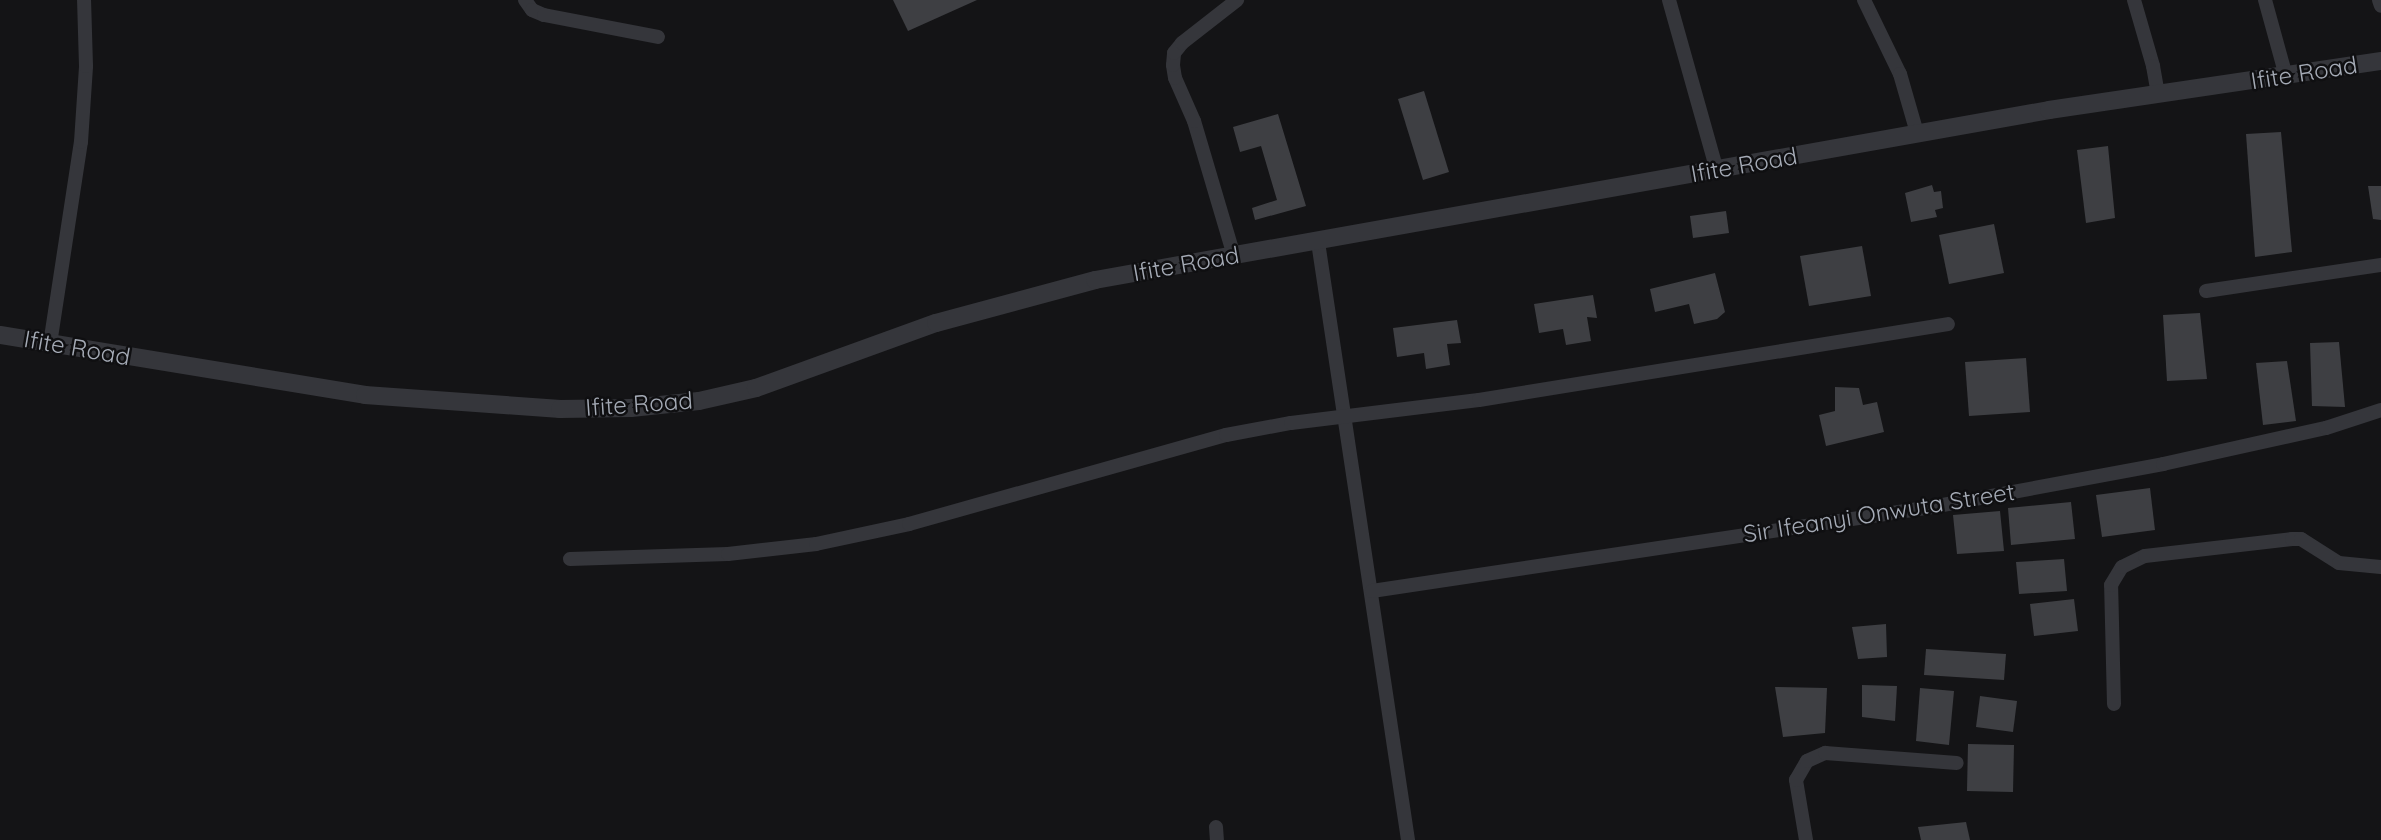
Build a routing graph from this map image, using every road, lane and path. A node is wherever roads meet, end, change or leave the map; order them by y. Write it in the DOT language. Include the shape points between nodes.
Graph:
graph roads {
  1 [pos="84,0"];
  2 [pos="525,0"];
  3 [pos="1237,0"];
  4 [pos="1669,0"];
  5 [pos="1864,0"];
  6 [pos="2134,0"];
  7 [pos="2265,0"];
  8 [pos="2379,0"];
  9 [pos="2381,6"];
  10 [pos="658,37"];
  11 [pos="2381,61"];
  12 [pos="2286,76"];
  13 [pos="2158,94"];
  14 [pos="1917,133"];
  15 [pos="1717,171"];
  16 [pos="1318,242"];
  17 [pos="1234,256"];
  18 [pos="2381,265"];
  19 [pos="2206,291"];
  20 [pos="1948,324"];
  21 [pos="0,335"];
  22 [pos="50,344"];
  23 [pos="2381,410"];
  24 [pos="1344,418"];
  25 [pos="570,559"];
  26 [pos="2381,567"];
  27 [pos="1371,590"];
  28 [pos="2114,704"];
  29 [pos="1957,764"];
  30 [pos="1408,840"];
  31 [pos="1806,840"];
  1 -- 22 [label="street" via="81,142"];
  2 -- 10 [label="street" via="532,10 544,15"];
  3 -- 17 [label="street" via="1182,43 1174,53 1173,65"];
  4 -- 15 [label="street"];
  5 -- 14 [label="street" via="1900,74"];
  6 -- 13 [label="street"];
  7 -- 12 [label="street"];
  8 -- 9 [label="street"];
  11 -- 12 [label="street, Ifite Road"];
  12 -- 13 [label="street, Ifite Road"];
  13 -- 14 [label="street, Ifite Road"];
  14 -- 15 [label="street, Ifite Road"];
  15 -- 16 [label="street, Ifite Road"];
  16 -- 17 [label="street, Ifite Road"];
  16 -- 24 [label="street"];
  17 -- 22 [label="street, Ifite Road" via="1095,280 936,323 756,388 699,401 631,408 560,409 365,395"];
  18 -- 19 [label="street"];
  20 -- 24 [label="street"];
  21 -- 22 [label="street, Ifite Road"];
  23 -- 27 [label="street, Sir Ifeanyi Onwuta Street" via="2326,428 2163,464 1932,507"];
  24 -- 25 [label="street" via="1226,435 909,524 816,544 727,554"];
  24 -- 27 [label="street"];
  26 -- 28 [label="street" via="2339,564 2301,539 2292,539 2145,556 2122,567 2111,585"];
  27 -- 30 [label="street"];
  29 -- 31 [label="street" via="1825,753 1807,761 1796,780"];
}
